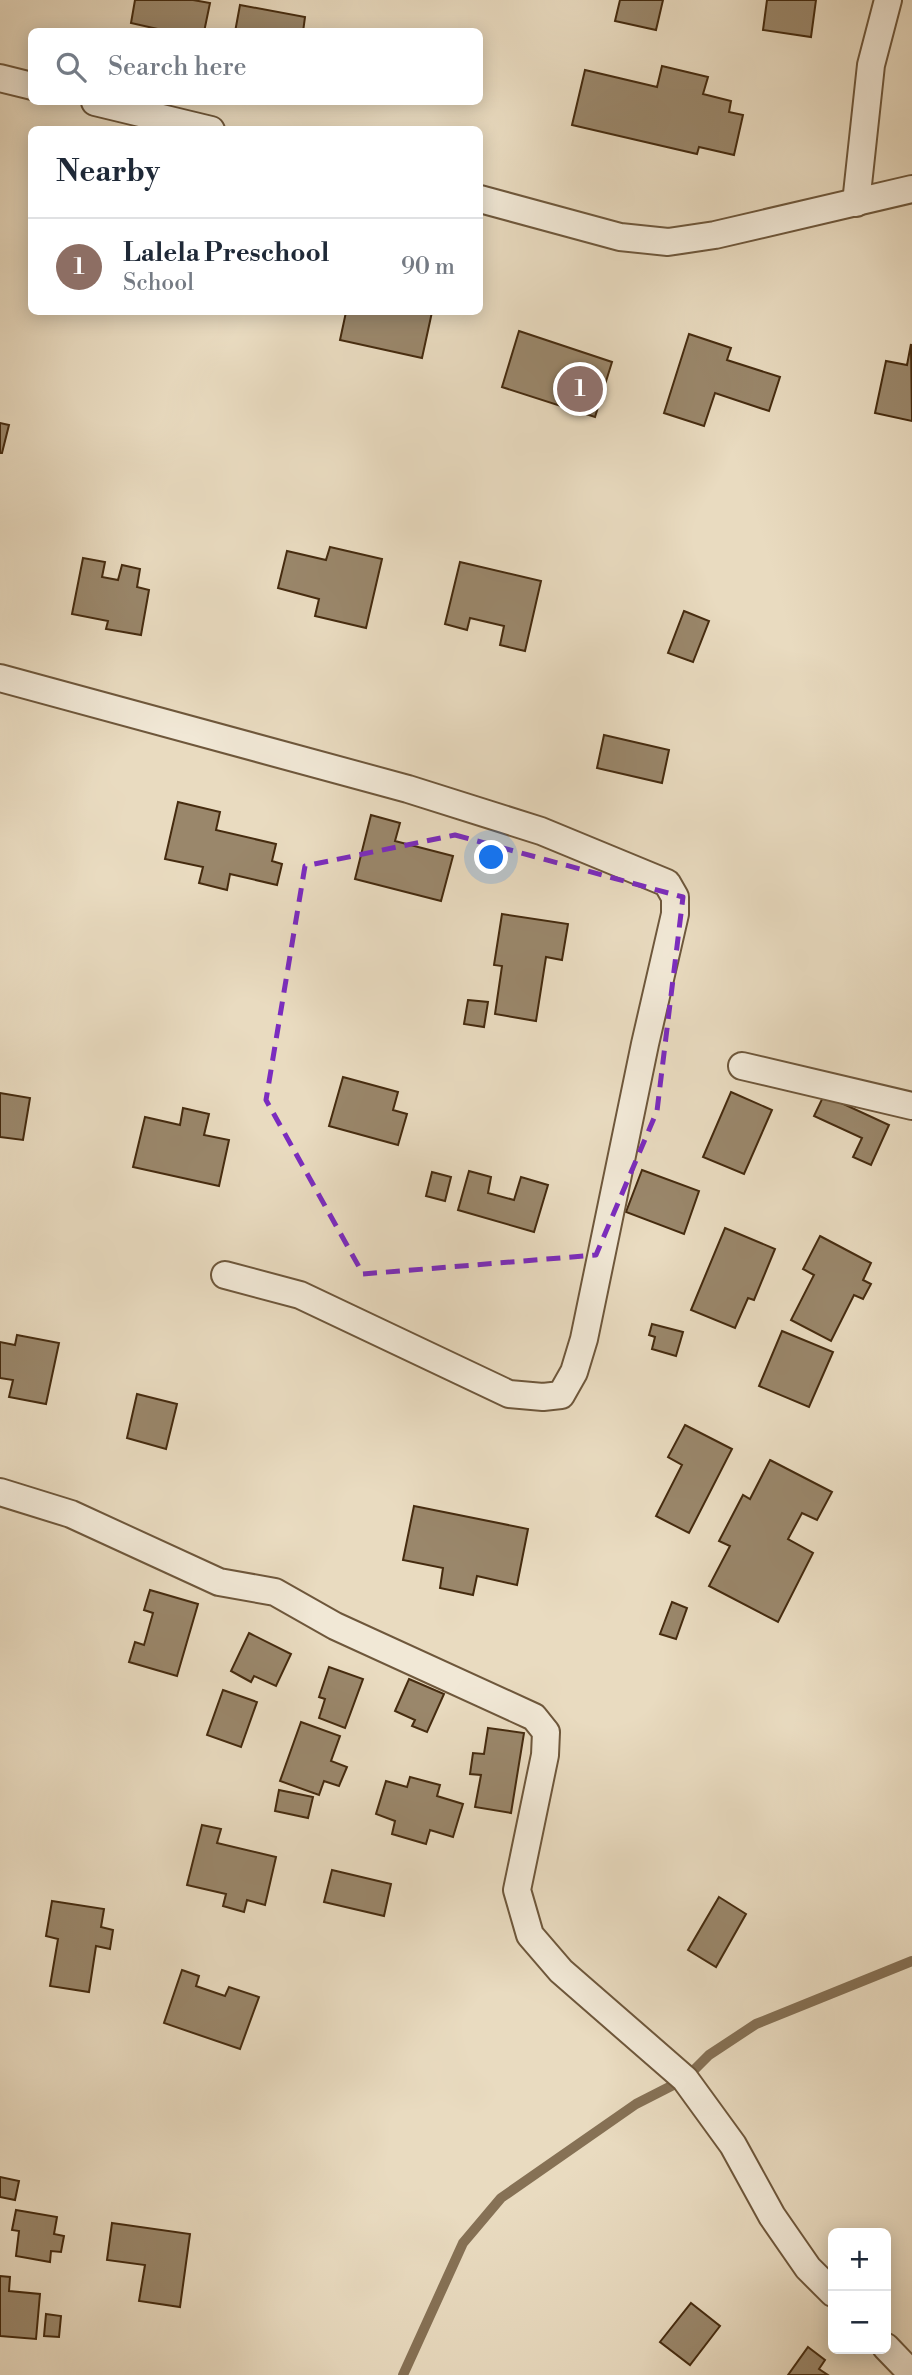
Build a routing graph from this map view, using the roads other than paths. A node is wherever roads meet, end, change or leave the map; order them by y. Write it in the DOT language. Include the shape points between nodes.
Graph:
graph roads {
  1 [pos="888,0"];
  2 [pos="0,78"];
  3 [pos="28,85"];
  4 [pos="107,105"];
  5 [pos="194,126"];
  6 [pos="912,189"];
  7 [pos="483,201"];
  8 [pos="856,203"];
  9 [pos="0,678"];
  10 [pos="743,1066"];
  11 [pos="912,1106"];
  12 [pos="225,1275"];
  13 [pos="0,1492"];
  14 [pos="830,2291"];
  15 [pos="891,2352"];
  16 [pos="912,2374"];
  1 -- 8 [label="street" via="871,65"];
  2 -- 3 [label="street"];
  4 -- 5 [label="street"];
  6 -- 8 [label="street"];
  7 -- 8 [label="street" via="620,237 668,242"];
  9 -- 12 [label="street" via="408,789 541,831 667,883 675,897 584,1339 561,1395 509,1394 300,1295"];
  10 -- 11 [label="street"];
  13 -- 14 [label="street" via="71,1514 219,1582 275,1592 335,1626 534,1717 546,1732 545,1755 517,1890 530,1935 561,1971 685,2079 733,2144 786,2237"];
  15 -- 16 [label="street"];
}
